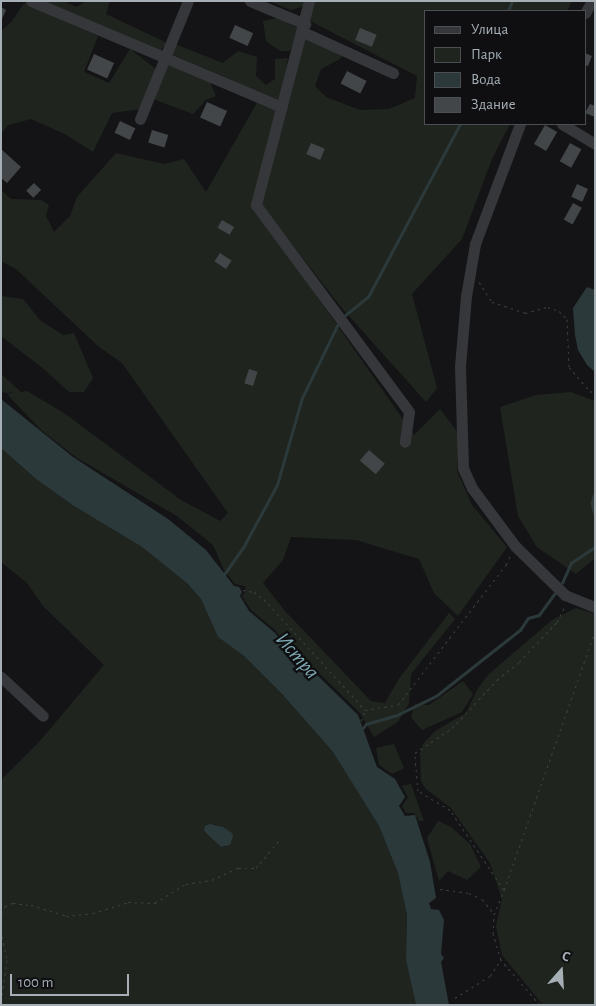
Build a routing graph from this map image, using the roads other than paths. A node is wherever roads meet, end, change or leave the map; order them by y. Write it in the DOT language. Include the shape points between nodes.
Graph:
graph roads {
  1 [pos="31,1"];
  2 [pos="188,1"];
  3 [pos="250,1"];
  4 [pos="309,1"];
  5 [pos="304,28"];
  6 [pos="165,57"];
  7 [pos="393,73"];
  8 [pos="282,107"];
  9 [pos="140,119"];
  10 [pos="520,125"];
  11 [pos="564,125"];
  12 [pos="595,144"];
  13 [pos="405,442"];
  14 [pos="595,607"];
  15 [pos="1,677"];
  16 [pos="43,716"];
  1 -- 6 [label="street"];
  2 -- 6 [label="street"];
  3 -- 5 [label="street"];
  4 -- 5 [label="street"];
  5 -- 7 [label="street"];
  5 -- 8 [label="street"];
  6 -- 8 [label="street"];
  6 -- 9 [label="street"];
  8 -- 13 [label="street" via="256,205 409,412"];
  10 -- 14 [label="street" via="475,244 466,296 460,366 463,468 472,488 515,546 564,595"];
  11 -- 12 [label="street"];
  15 -- 16 [label="street"];
}
